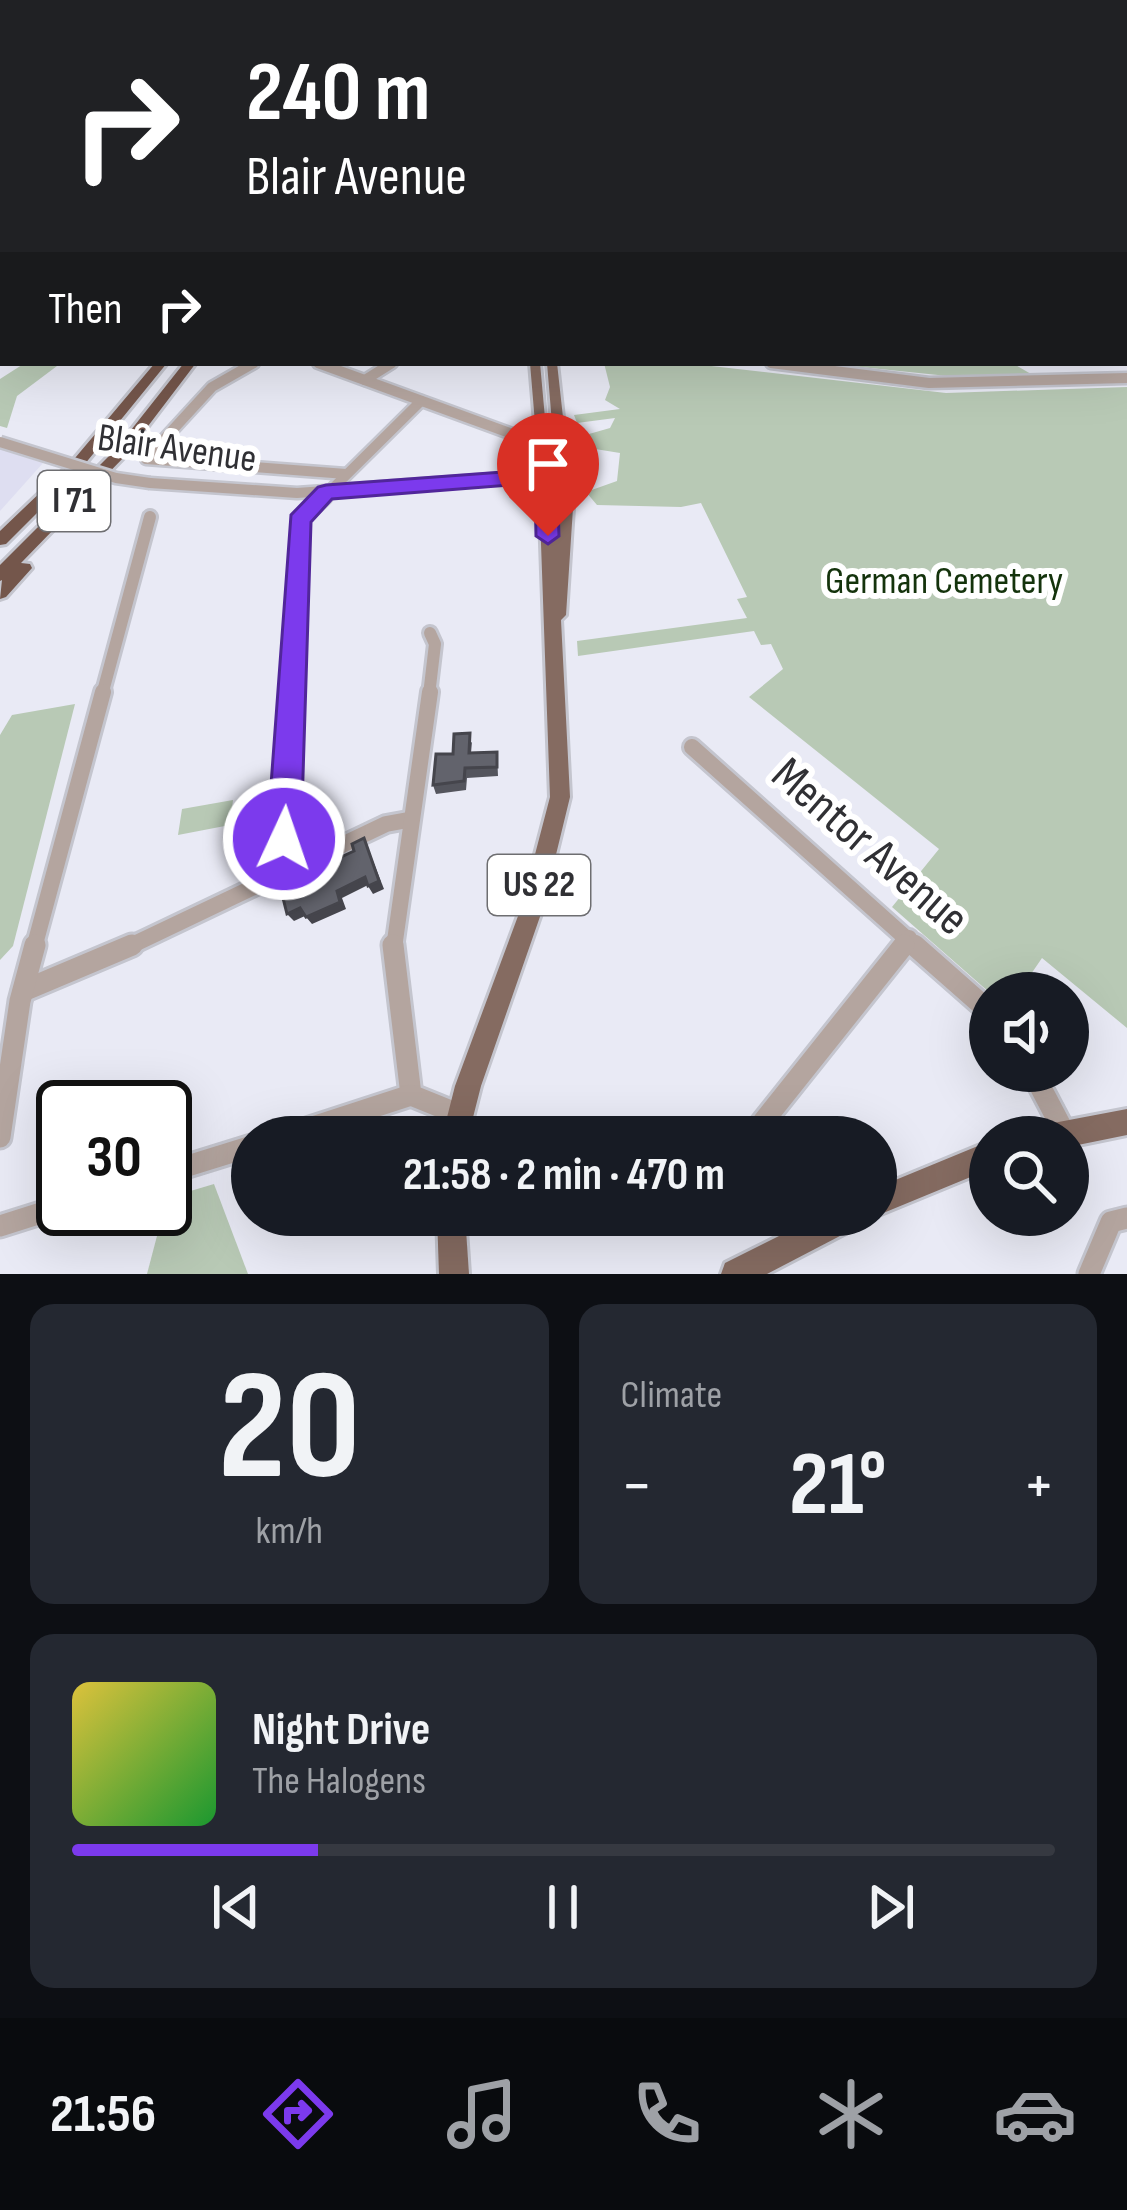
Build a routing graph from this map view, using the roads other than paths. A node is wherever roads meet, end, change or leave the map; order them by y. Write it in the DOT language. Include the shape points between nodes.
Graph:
graph roads {
  1 [pos="159,366"];
  2 [pos="188,366"];
  3 [pos="249,366"];
  4 [pos="326,366"];
  5 [pos="387,366"];
  6 [pos="535,366"];
  7 [pos="552,366"];
  8 [pos="795,366"];
  9 [pos="1127,378"];
  10 [pos="365,380"];
  11 [pos="421,401"];
  12 [pos="145,424"];
  13 [pos="515,435"];
  14 [pos="0,442"];
  15 [pos="543,448"];
  16 [pos="346,473"];
  17 [pos="565,474"];
  18 [pos="546,476"];
  19 [pos="504,479"];
  20 [pos="326,492"];
  21 [pos="150,517"];
  22 [pos="0,540"];
  23 [pos="0,575"];
  24 [pos="0,593"];
  25 [pos="430,633"];
  26 [pos="555,645"];
  27 [pos="692,747"];
  28 [pos="408,820"];
  29 [pos="287,869"];
  30 [pos="909,938"];
  31 [pos="23,991"];
  32 [pos="969,993"];
  33 [pos="411,1094"];
  34 [pos="345,1116"];
  35 [pos="444,1116"];
  36 [pos="460,1116"];
  37 [pos="768,1116"];
  38 [pos="1127,1122"];
  39 [pos="1089,1129"];
  40 [pos="0,1137"];
  41 [pos="231,1153"];
  42 [pos="969,1163"];
  43 [pos="192,1165"];
  44 [pos="897,1193"];
  45 [pos="36,1215"];
  46 [pos="1124,1217"];
  47 [pos="0,1226"];
  48 [pos="452,1236"];
  49 [pos="810,1236"];
  50 [pos="454,1274"];
  51 [pos="736,1274"];
  52 [pos="1089,1274"];
  1 -- 22 [label="highway, I 71" via="82,460"];
  2 -- 12 [label="highway, I 71"];
  3 -- 16 [label="street" via="212,386 146,459"];
  4 -- 10 [label="street"];
  5 -- 10 [label="street"];
  6 -- 15 [label="main road, US 22"];
  7 -- 17 [label="main road, US 22"];
  8 -- 9 [label="street" via="928,383"];
  10 -- 11 [label="street"];
  11 -- 13 [label="street"];
  11 -- 16 [label="street"];
  12 -- 23 [label="highway, I 71"];
  12 -- 24 [label="highway" via="142,441 103,487"];
  14 -- 20 [label="street, Blair Avenue, bridge" via="150,483"];
  15 -- 18 [label="main road, US 22"];
  15 -- 19 [label="main road"];
  16 -- 20 [label="street"];
  17 -- 18 [label="street, Blair Avenue"];
  17 -- 26 [label="main road, US 22"];
  18 -- 19 [label="street, Blair Avenue"];
  18 -- 26 [label="main road, US 22"];
  19 -- 20 [label="street, Blair Avenue"];
  20 -- 29 [label="street" via="299,520"];
  21 -- 31 [label="street"];
  25 -- 28 [label="street" via="434,662"];
  26 -- 36 [label="main road, US 22" via="558,821"];
  27 -- 30 [label="street, Mentor Avenue"];
  28 -- 29 [label="street"];
  28 -- 33 [label="street" via="393,955"];
  29 -- 31 [label="street"];
  30 -- 32 [label="street, Mentor Avenue"];
  30 -- 37 [label="street"];
  31 -- 40 [label="street"];
  33 -- 34 [label="street"];
  33 -- 35 [label="street"];
  38 -- 39 [label="main road"];
  41 -- 43 [label="street"];
  42 -- 44 [label="main road"];
  45 -- 47 [label="street"];
  46 -- 52 [label="street" via="1111,1222"];
  48 -- 50 [label="main road"];
  49 -- 51 [label="main road"];
}
